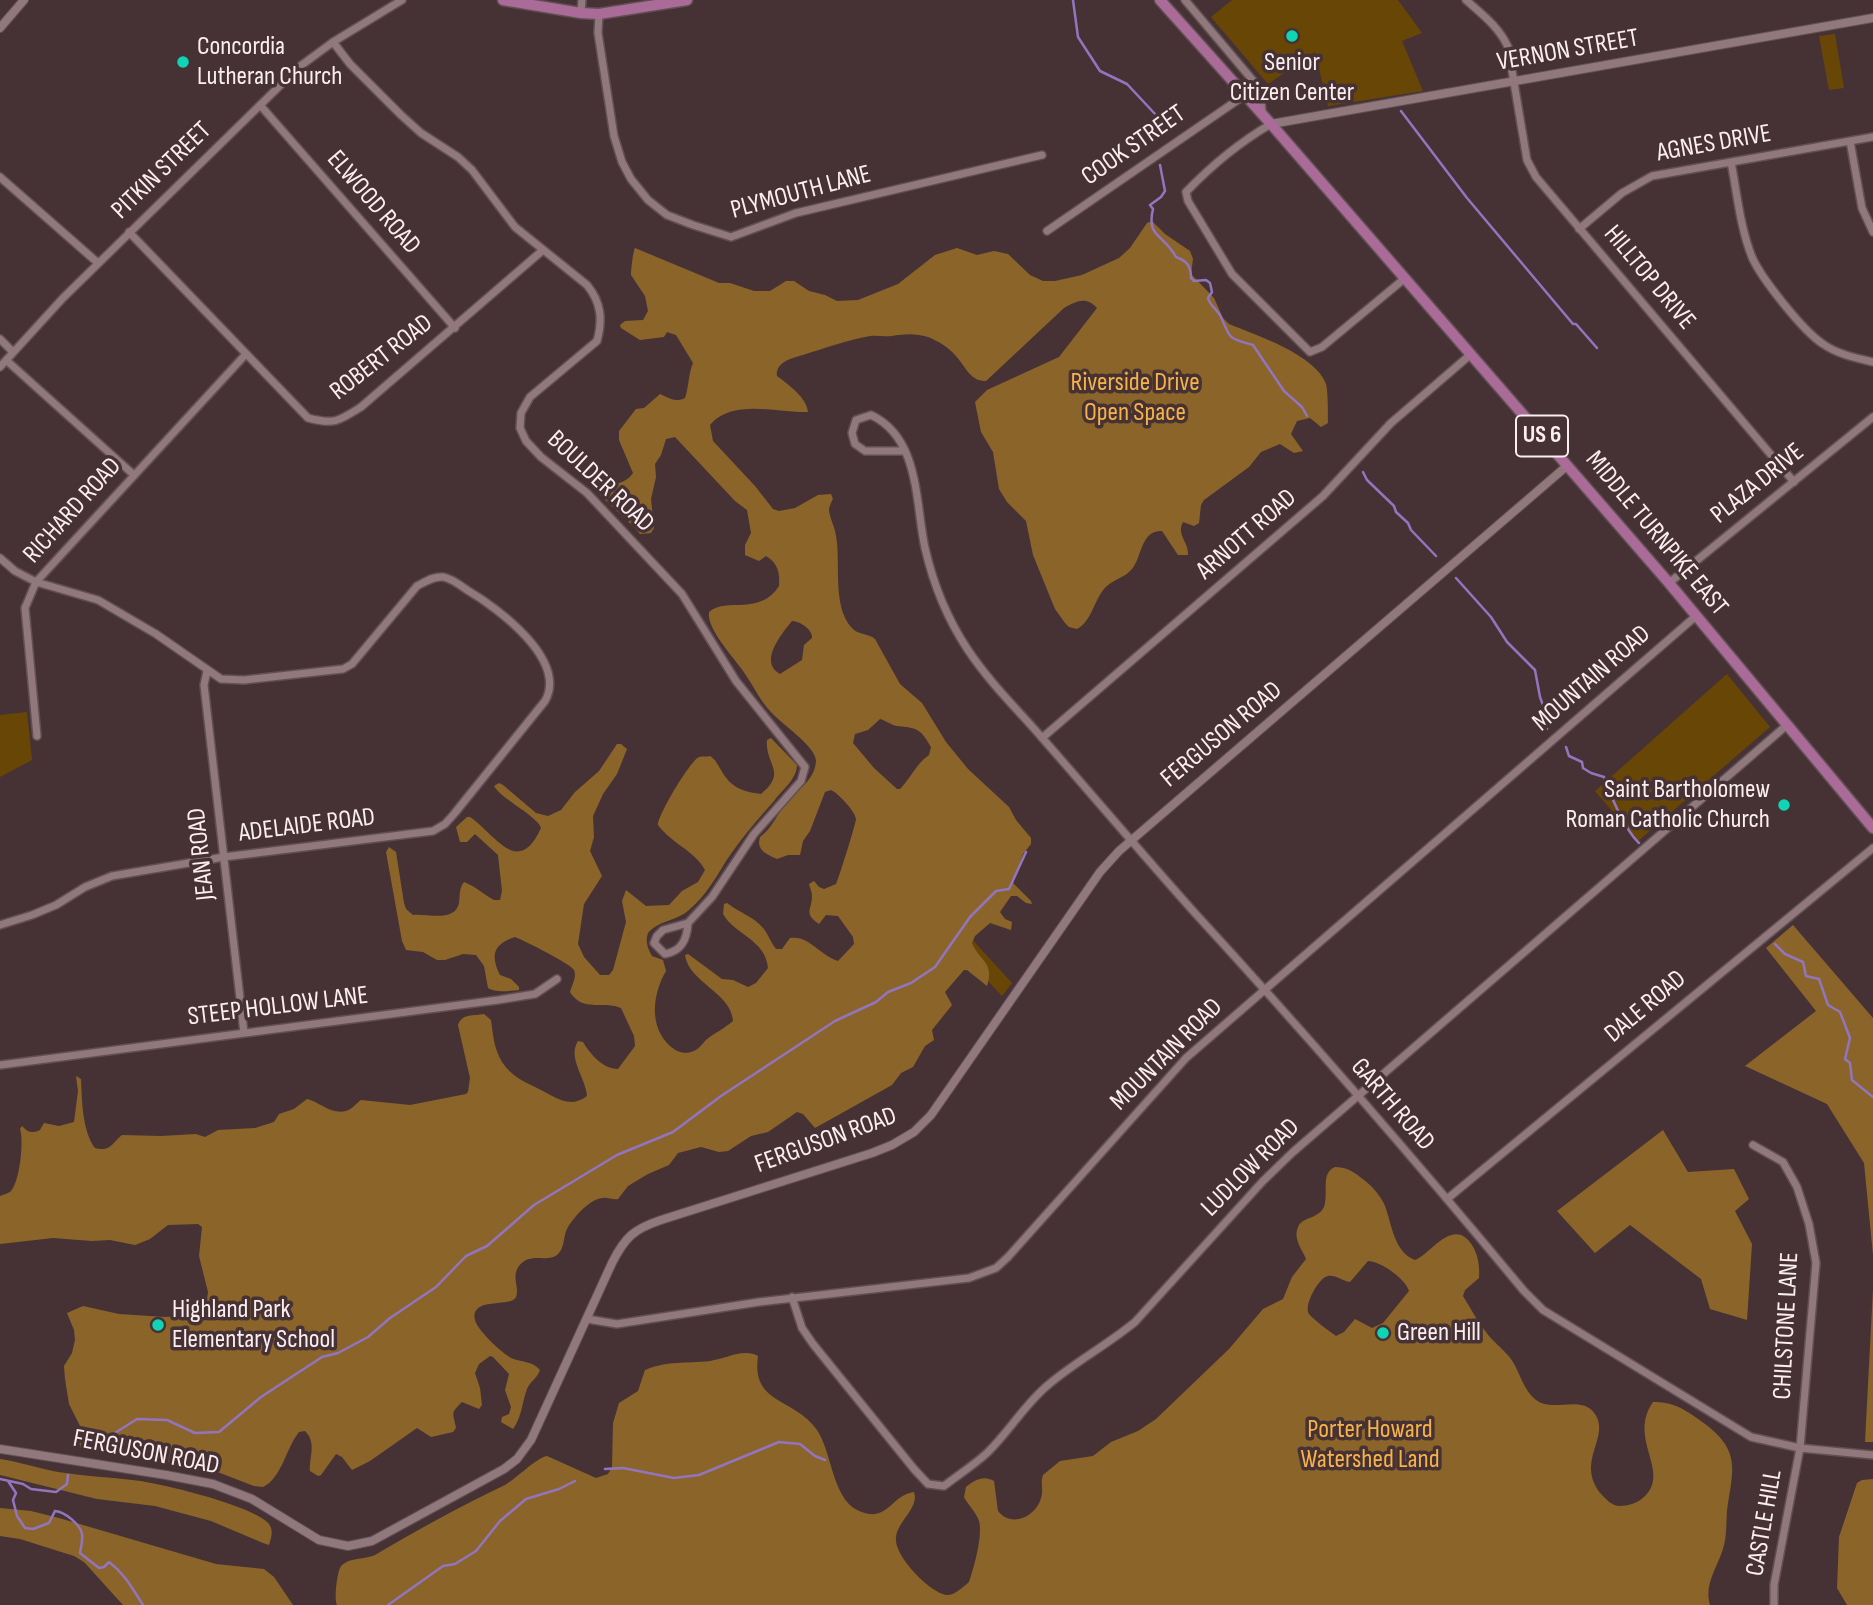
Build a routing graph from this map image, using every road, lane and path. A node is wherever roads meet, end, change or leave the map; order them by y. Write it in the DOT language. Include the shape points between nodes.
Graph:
graph roads {
  1 [pos="402,0"];
  2 [pos="503,0"];
  3 [pos="582,0"];
  4 [pos="687,0"];
  5 [pos="1160,0"];
  6 [pos="1185,0"];
  7 [pos="1466,0"];
  8 [pos="22,1"];
  9 [pos="581,13"];
  10 [pos="598,13"];
  11 [pos="1873,18"];
  12 [pos="0,28"];
  13 [pos="333,42"];
  14 [pos="1514,82"];
  15 [pos="1245,95"];
  16 [pos="260,105"];
  17 [pos="1262,114"];
  18 [pos="1271,124"];
  19 [pos="1873,137"];
  20 [pos="1850,141"];
  21 [pos="1042,155"];
  22 [pos="1731,162"];
  23 [pos="0,177"];
  24 [pos="1579,229"];
  25 [pos="1047,231"];
  26 [pos="129,232"];
  27 [pos="1873,232"];
  28 [pos="543,250"];
  29 [pos="98,263"];
  30 [pos="1404,279"];
  31 [pos="455,328"];
  32 [pos="0,339"];
  33 [pos="13,352"];
  34 [pos="246,354"];
  35 [pos="1470,355"];
  36 [pos="6,360"];
  37 [pos="1873,362"];
  38 [pos="0,367"];
  39 [pos="1873,417"];
  40 [pos="904,451"];
  41 [pos="1568,466"];
  42 [pos="135,475"];
  43 [pos="1794,482"];
  44 [pos="0,558"];
  45 [pos="36,582"];
  46 [pos="1670,583"];
  47 [pos="1696,616"];
  48 [pos="207,671"];
  49 [pos="1787,725"];
  50 [pos="37,736"];
  51 [pos="1042,738"];
  52 [pos="1873,828"];
  53 [pos="1130,841"];
  54 [pos="1873,848"];
  55 [pos="224,857"];
  56 [pos="688,923"];
  57 [pos="0,925"];
  58 [pos="557,979"];
  59 [pos="1265,989"];
  60 [pos="244,1033"];
  61 [pos="0,1065"];
  62 [pos="1357,1096"];
  63 [pos="1753,1145"];
  64 [pos="1447,1199"];
  65 [pos="792,1297"];
  66 [pos="586,1319"];
  67 [pos="1800,1448"];
  68 [pos="0,1449"];
  69 [pos="1873,1455"];
  70 [pos="1774,1605"];
  1 -- 13 [label="street, PITKIN STREET"];
  2 -- 9 [label="main road"];
  3 -- 9 [label="street"];
  4 -- 10 [label="main road"];
  5 -- 15 [label="main road, MIDDLE TURNPIKE EAST / US 6"];
  6 -- 17 [label="street, MIDDLE TURNPIKE EAST" via="1255,83"];
  7 -- 14 [label="street, HILLTOP DRIVE" via="1502,35"];
  8 -- 12 [label="street"];
  9 -- 10 [label="main road"];
  10 -- 21 [label="street, PLYMOUTH LANE" via="614,136 631,179 667,215 718,233 731,237 796,213"];
  11 -- 14 [label="street, VERNON STREET"];
  13 -- 16 [label="street, PITKIN STREET"];
  13 -- 28 [label="street, BOULDER ROAD" via="401,115 472,170 515,228"];
  14 -- 18 [label="street, VERNON STREET"];
  14 -- 24 [label="street, HILLTOP DRIVE" via="1527,160"];
  15 -- 17 [label="main road, MIDDLE TURNPIKE EAST / US 6"];
  15 -- 25 [label="street, COOK STREET"];
  16 -- 26 [label="street, PITKIN STREET"];
  16 -- 31 [label="street, ELWOOD ROAD"];
  17 -- 18 [label="main road, MIDDLE TURNPIKE EAST / US 6"];
  18 -- 30 [label="main road, MIDDLE TURNPIKE EAST / US 6"];
  18 -- 30 [label="street" via="1186,192 1232,274 1310,352"];
  19 -- 20 [label="street, AGNES DRIVE"];
  20 -- 22 [label="street, AGNES DRIVE"];
  20 -- 27 [label="street" via="1862,208"];
  22 -- 24 [label="street, AGNES DRIVE" via="1652,176 1622,193"];
  22 -- 37 [label="street" via="1746,238 1763,277 1822,344"];
  23 -- 29 [label="street"];
  24 -- 43 [label="street, HILLTOP DRIVE"];
  26 -- 29 [label="street, PITKIN STREET"];
  26 -- 34 [label="street, ROBERT ROAD"];
  28 -- 31 [label="street, ROBERT ROAD"];
  28 -- 56 [label="street, BOULDER ROAD" via="595,295 600,327 597,341 530,397 521,413 520,428 526,441 587,493 682,594 736,681 806,767 801,780"];
  29 -- 33 [label="street, PITKIN STREET"];
  30 -- 35 [label="main road, MIDDLE TURNPIKE EAST / US 6"];
  31 -- 34 [label="street, ROBERT ROAD" via="361,407 327,423 308,418"];
  32 -- 33 [label="street"];
  33 -- 36 [label="street, PITKIN STREET"];
  34 -- 42 [label="street, RICHARD ROAD"];
  35 -- 41 [label="main road, MIDDLE TURNPIKE EAST / US 6"];
  35 -- 51 [label="street, ARNOTT ROAD" via="1391,423 1323,496"];
  36 -- 38 [label="street, PITKIN STREET"];
  36 -- 42 [label="street"];
  39 -- 43 [label="street, PLAZA DRIVE"];
  40 -- 40 [label="street, GARTH ROAD" via="884,421 871,415 856,421 855,444 865,451"];
  40 -- 51 [label="street, GARTH ROAD" via="913,468 932,573 951,620 987,676"];
  41 -- 46 [label="main road, MIDDLE TURNPIKE EAST / US 6"];
  41 -- 53 [label="street, FERGUSON ROAD"];
  42 -- 45 [label="street, RICHARD ROAD"];
  43 -- 46 [label="street, PLAZA DRIVE"];
  44 -- 45 [label="street"];
  45 -- 48 [label="street" via="98,600"];
  45 -- 50 [label="street, RICHARD ROAD" via="25,608"];
  46 -- 47 [label="main road, MIDDLE TURNPIKE EAST / US 6"];
  47 -- 49 [label="main road, MIDDLE TURNPIKE EAST / US 6"];
  47 -- 59 [label="street, MOUNTAIN ROAD"];
  48 -- 55 [label="street, JEAN ROAD" via="204,684"];
  48 -- 55 [label="street, ADELAIDE ROAD" via="221,679 244,680 343,669 417,586 443,577 495,607 539,653 550,677 551,691 545,701 454,814 433,831"];
  49 -- 52 [label="main road, MIDDLE TURNPIKE EAST / US 6"];
  49 -- 62 [label="street, LUDLOW ROAD"];
  51 -- 53 [label="street, GARTH ROAD"];
  53 -- 59 [label="street, GARTH ROAD"];
  53 -- 66 [label="street, FERGUSON ROAD" via="1100,872 946,1095 914,1132 873,1153 643,1226 622,1244"];
  54 -- 64 [label="street, DALE ROAD"];
  55 -- 57 [label="street, ADELAIDE ROAD" via="112,876 56,905"];
  55 -- 60 [label="street, JEAN ROAD"];
  56 -- 56 [label="street, BOULDER ROAD" via="663,930 654,943 665,954 674,953 687,936"];
  58 -- 60 [label="street, STEEP HOLLOW LANE" via="535,994"];
  59 -- 62 [label="street, GARTH ROAD"];
  59 -- 65 [label="street, MOUNTAIN ROAD" via="1186,1058 996,1268 969,1278"];
  60 -- 61 [label="street, STEEP HOLLOW LANE"];
  62 -- 64 [label="street, GARTH ROAD"];
  62 -- 65 [label="street, LUDLOW ROAD" via="1263,1181 1135,1322 1046,1386 986,1454 944,1486 928,1484 914,1469 813,1344 802,1328"];
  63 -- 67 [label="street, CHILSTONE LANE" via="1783,1162 1797,1187 1816,1263"];
  64 -- 67 [label="street, GARTH ROAD" via="1543,1310 1751,1437"];
  65 -- 66 [label="street, MOUNTAIN ROAD" via="617,1324"];
  66 -- 68 [label="street, FERGUSON ROAD" via="531,1440 517,1459 372,1541 348,1546 319,1540 252,1499 213,1484"];
  67 -- 69 [label="street, GARTH ROAD"];
  67 -- 70 [label="street, CASTLE HILL"];
}
